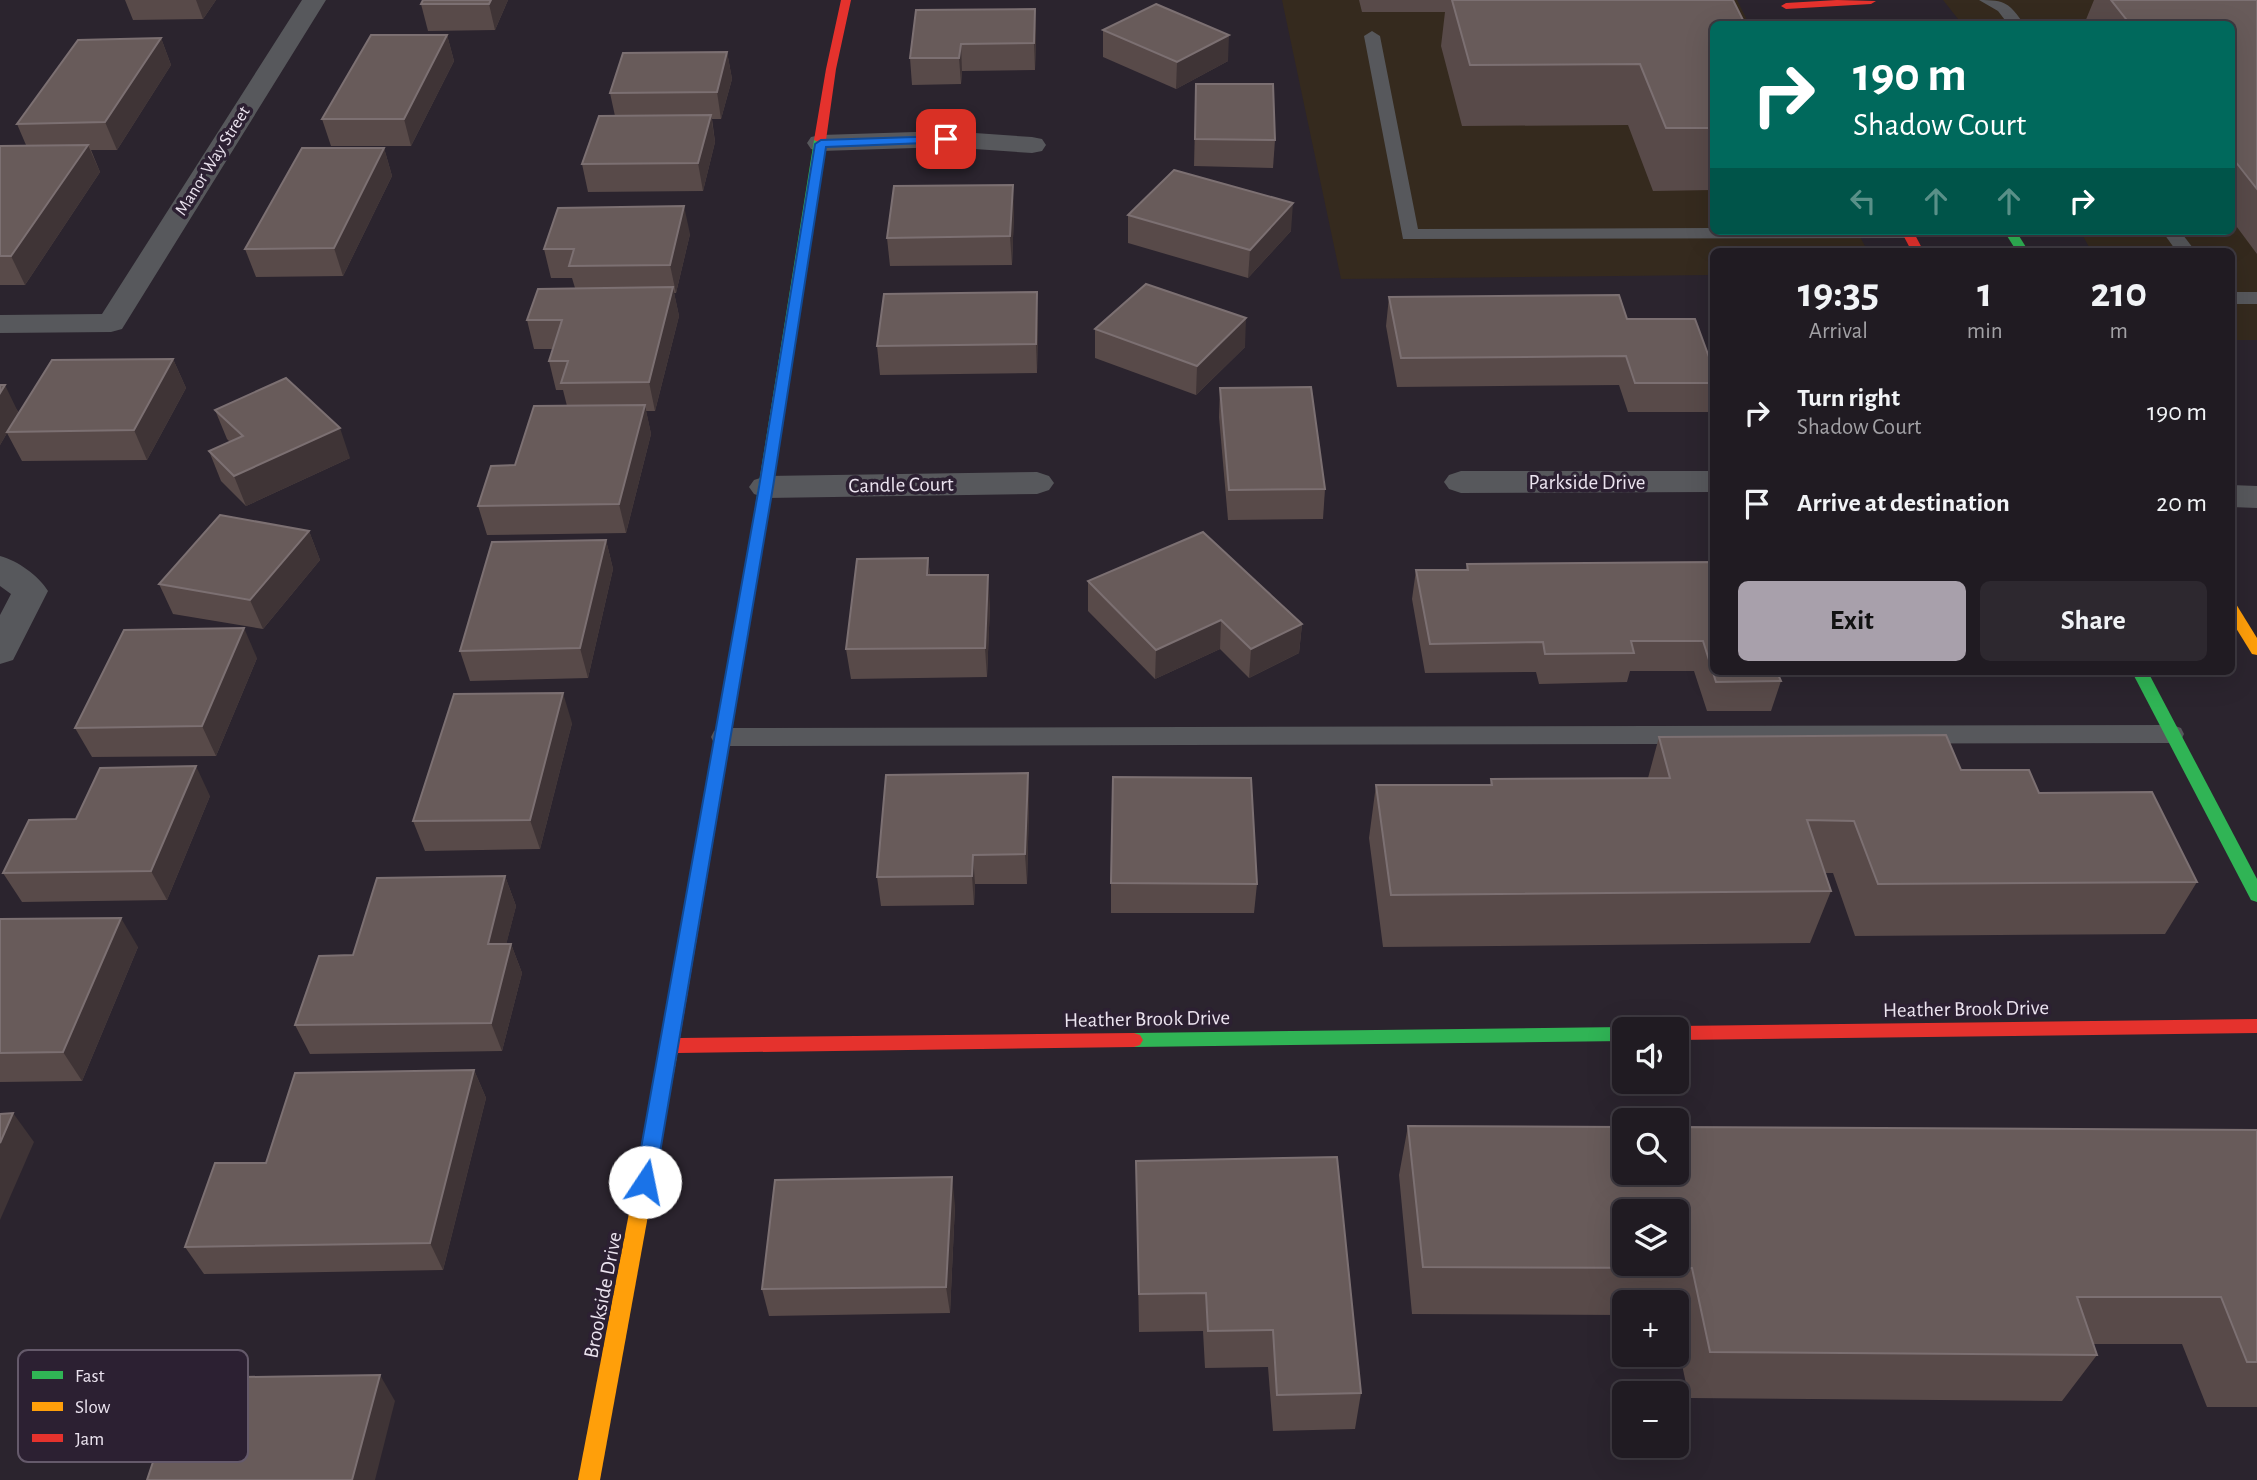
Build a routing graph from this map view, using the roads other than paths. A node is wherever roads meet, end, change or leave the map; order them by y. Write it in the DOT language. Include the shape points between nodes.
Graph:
graph roads {
  1 [pos="314,0"];
  2 [pos="846,0"];
  3 [pos="1987,0"];
  4 [pos="1784,3"];
  5 [pos="1875,3"];
  6 [pos="1796,21"];
  7 [pos="2014,21"];
  8 [pos="1372,36"];
  9 [pos="821,144"];
  10 [pos="1032,145"];
  11 [pos="1710,233"];
  12 [pos="2235,298"];
  13 [pos="2257,298"];
  14 [pos="0,324"];
  15 [pos="1461,482"];
  16 [pos="1710,482"];
  17 [pos="1037,483"];
  18 [pos="766,487"];
  19 [pos="2235,496"];
  20 [pos="2257,497"];
  21 [pos="0,568"];
  22 [pos="2235,614"];
  23 [pos="0,650"];
  24 [pos="2257,650"];
  25 [pos="2142,675"];
  26 [pos="2172,734"];
  27 [pos="723,737"];
  28 [pos="2257,895"];
  29 [pos="2257,1026"];
  30 [pos="1689,1033"];
  31 [pos="1612,1034"];
  32 [pos="670,1046"];
  33 [pos="589,1480"];
  1 -- 14 [label="street, Manor Way Street" via="111,323"];
  2 -- 9 [label="street, Brookside Drive"];
  3 -- 7 [label="lane" via="2004,8"];
  4 -- 5 [label="street"];
  4 -- 6 [label="street"];
  8 -- 11 [label="lane" via="1410,235"];
  9 -- 10 [label="street" via="946,139"];
  9 -- 18 [label="street, Brookside Drive"];
  12 -- 13 [label="lane"];
  15 -- 16 [label="street, Parkside Drive"];
  17 -- 18 [label="street, Candle Court"];
  18 -- 27 [label="street, Brookside Drive"];
  19 -- 20 [label="street"];
  21 -- 23 [label="street" via="30,590"];
  22 -- 24 [label="street"];
  25 -- 26 [label="street"];
  26 -- 27 [label="lane"];
  26 -- 28 [label="street"];
  27 -- 32 [label="street, Brookside Drive"];
  29 -- 30 [label="street, Heather Brook Drive"];
  31 -- 32 [label="street, Heather Brook Drive"];
  32 -- 33 [label="street, Brookside Drive"];
}
